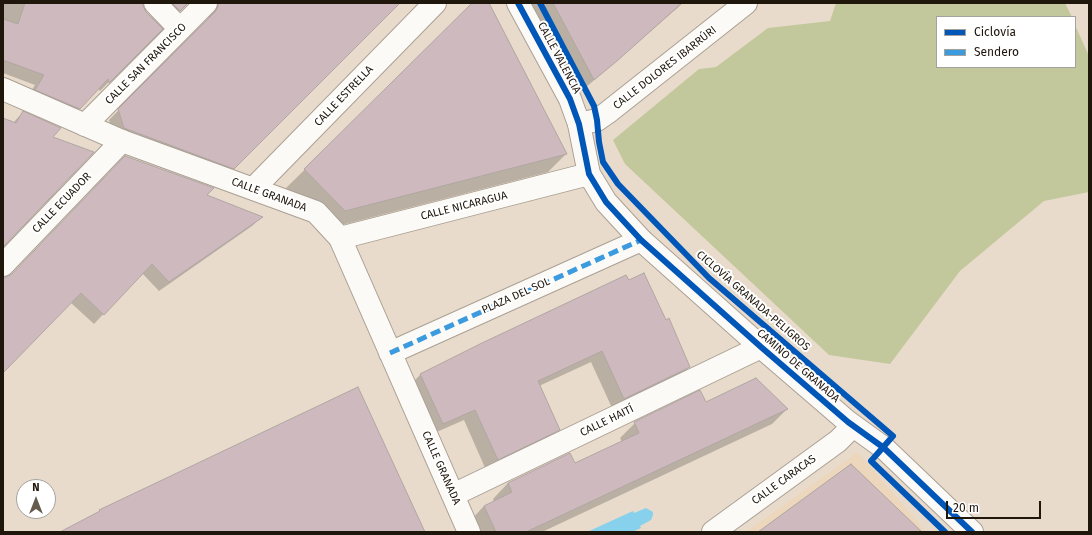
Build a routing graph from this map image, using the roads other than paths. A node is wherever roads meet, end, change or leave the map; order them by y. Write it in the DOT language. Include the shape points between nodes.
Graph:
graph roads {
  1 [pos="155,3"];
  2 [pos="206,3"];
  3 [pos="434,3"];
  4 [pos="518,3"];
  5 [pos="746,3"];
  6 [pos="180,29"];
  7 [pos="3,89"];
  8 [pos="579,124"];
  9 [pos="85,125"];
  10 [pos="122,141"];
  11 [pos="588,174"];
  12 [pos="253,189"];
  13 [pos="340,238"];
  14 [pos="641,240"];
  15 [pos="3,265"];
  16 [pos="761,347"];
  17 [pos="390,353"];
  18 [pos="853,426"];
  19 [pos="453,495"];
  20 [pos="469,532"];
  21 [pos="713,532"];
  22 [pos="972,532"];
  1 -- 6 [label="street"];
  2 -- 6 [label="street, CALLE SAN FRANCISCO"];
  3 -- 12 [label="street, CALLE ESTRELLA"];
  4 -- 8 [label="street, CALLE VALENCIA" via="570,100"];
  5 -- 8 [label="street, CALLE DOLORES IBARRÚRI" via="608,113 597,120"];
  6 -- 9 [label="street, CALLE SAN FRANCISCO"];
  7 -- 9 [label="street, CALLE GRANADA"];
  8 -- 11 [label="street, CAMINO DE GRANADA"];
  9 -- 10 [label="street, CALLE GRANADA"];
  10 -- 12 [label="street, CALLE GRANADA"];
  10 -- 15 [label="street, CALLE ECUADOR"];
  11 -- 13 [label="street, CALLE NICARAGUA"];
  11 -- 14 [label="street, CAMINO DE GRANADA" via="606,202"];
  12 -- 13 [label="street, CALLE GRANADA" via="316,212"];
  13 -- 17 [label="street, CALLE GRANADA"];
  14 -- 16 [label="street, CAMINO DE GRANADA"];
  14 -- 17 [label="street, PLAZA DEL SOL"];
  16 -- 18 [label="street, CAMINO DE GRANADA"];
  16 -- 19 [label="street, CALLE HAITÍ"];
  17 -- 19 [label="street, CALLE GRANADA"];
  18 -- 21 [label="street, CALLE CARACAS" via="838,441"];
  18 -- 22 [label="street, CAMINO DE GRANADA" via="884,448"];
  19 -- 20 [label="street, CALLE GRANADA"];
}
